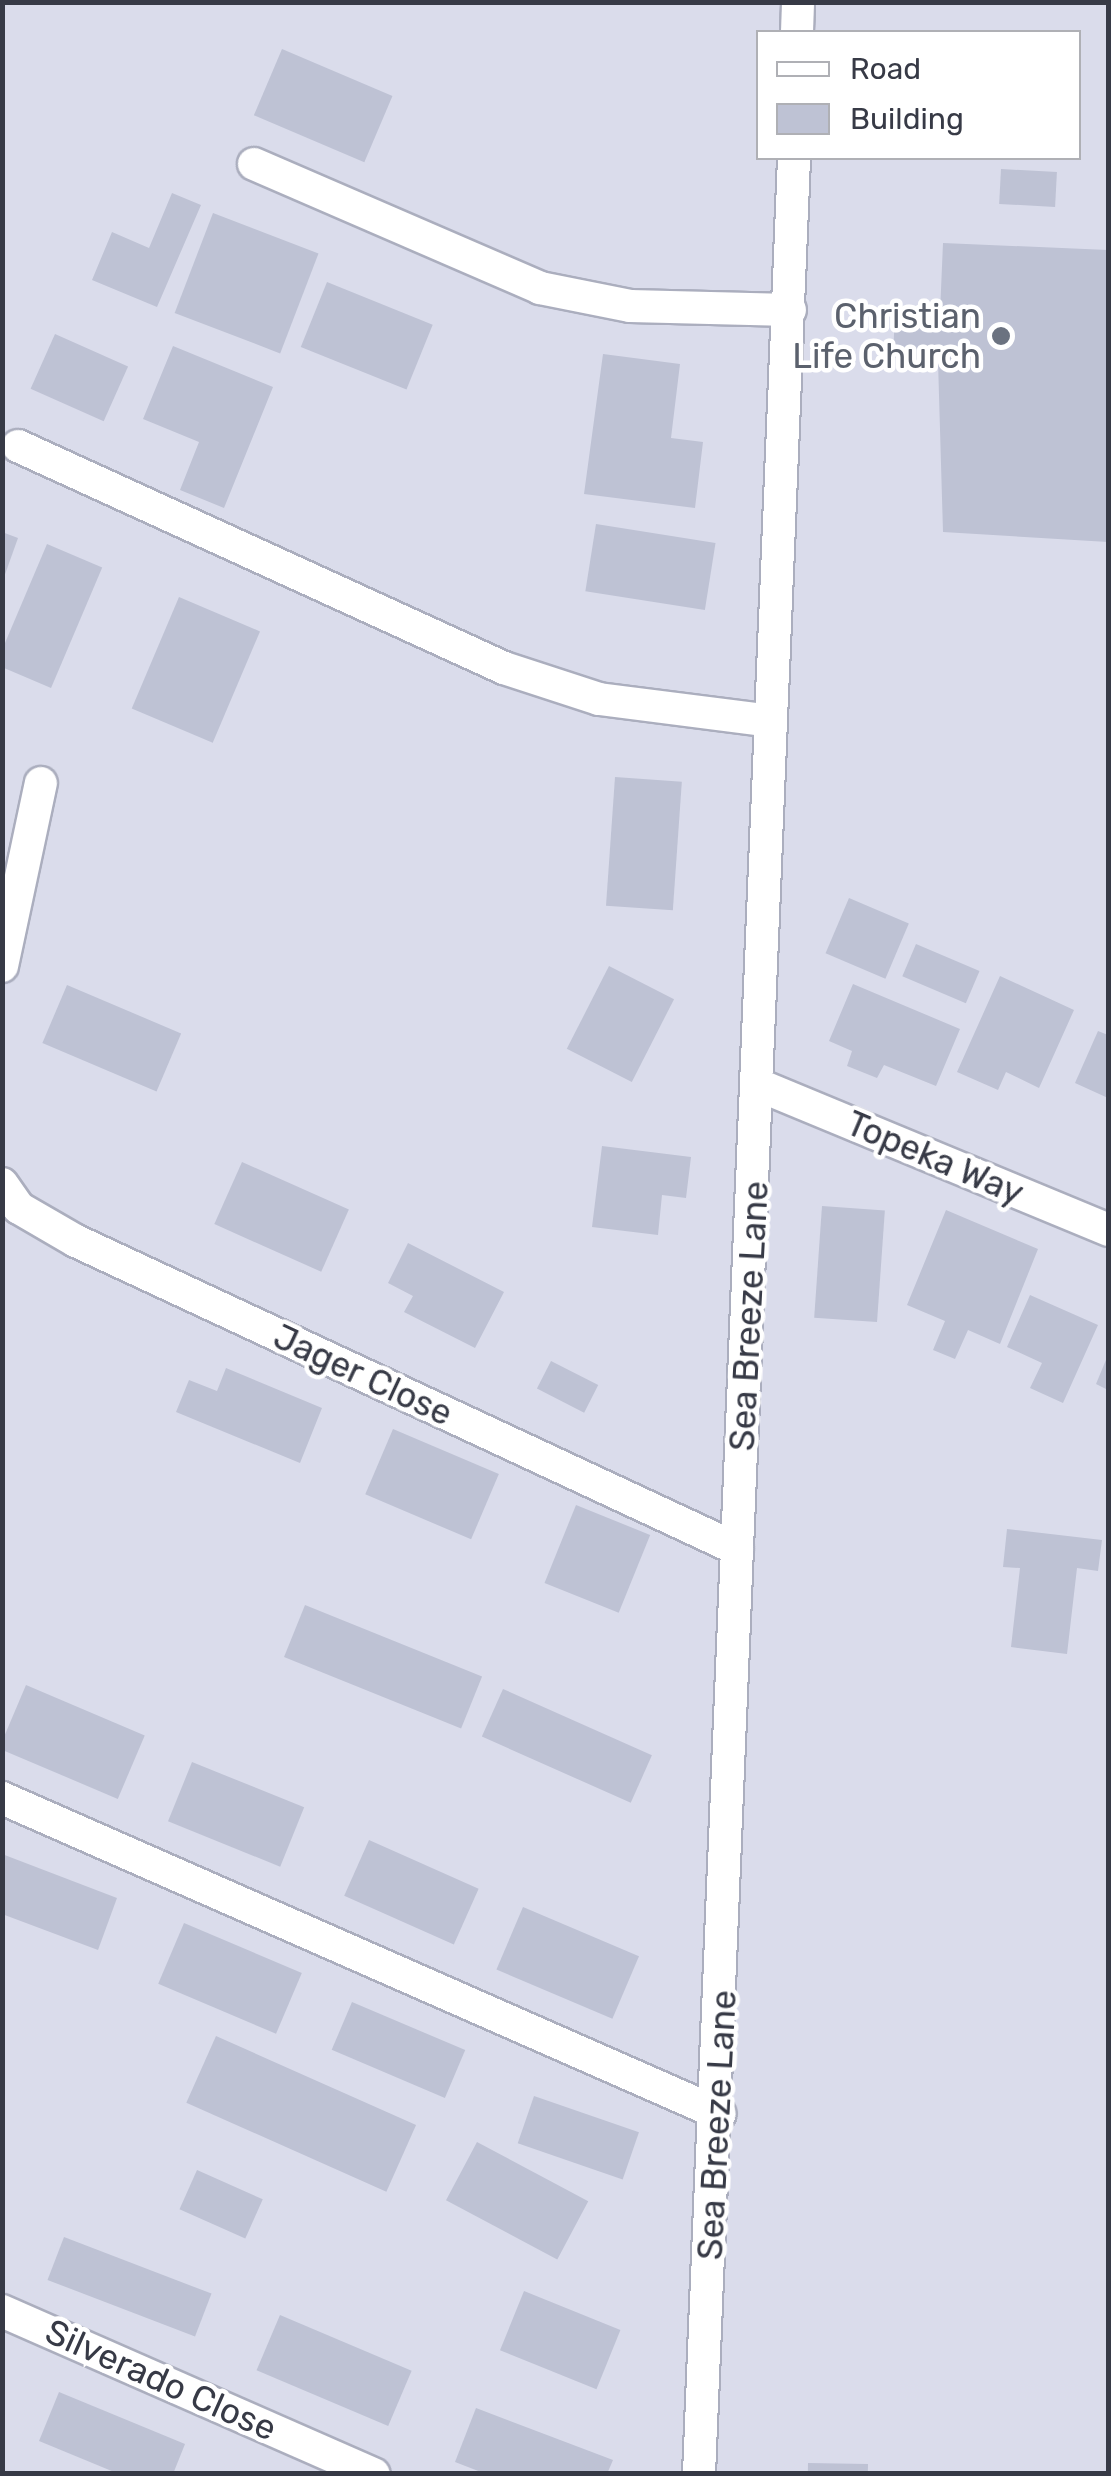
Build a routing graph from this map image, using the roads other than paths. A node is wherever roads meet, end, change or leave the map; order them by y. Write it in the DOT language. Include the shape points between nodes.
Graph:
graph roads {
  1 [pos="798,2"];
  2 [pos="798,30"];
  3 [pos="794,160"];
  4 [pos="254,164"];
  5 [pos="790,310"];
  6 [pos="18,446"];
  7 [pos="771,720"];
  8 [pos="41,784"];
  9 [pos="2,966"];
  10 [pos="761,1086"];
  11 [pos="2,1184"];
  12 [pos="1108,1230"];
  13 [pos="736,1549"];
  14 [pos="2,1798"];
  15 [pos="720,2114"];
  16 [pos="2,2312"];
  17 [pos="374,2474"];
  18 [pos="698,2474"];
  1 -- 2 [label="street"];
  3 -- 5 [label="street, Sea Breeze Lane"];
  4 -- 5 [label="street" via="540,288 630,306"];
  5 -- 7 [label="street, Sea Breeze Lane"];
  6 -- 7 [label="street" via="504,668 599,698"];
  7 -- 10 [label="street, Sea Breeze Lane"];
  8 -- 9 [label="street"];
  10 -- 12 [label="street, Topeka Way"];
  10 -- 13 [label="street, Sea Breeze Lane"];
  11 -- 13 [label="street, Jager Close" via="20,1208 76,1241"];
  13 -- 15 [label="street, Sea Breeze Lane"];
  14 -- 15 [label="street"];
  15 -- 18 [label="street, Sea Breeze Lane"];
  16 -- 17 [label="street, Silverado Close"];
}
